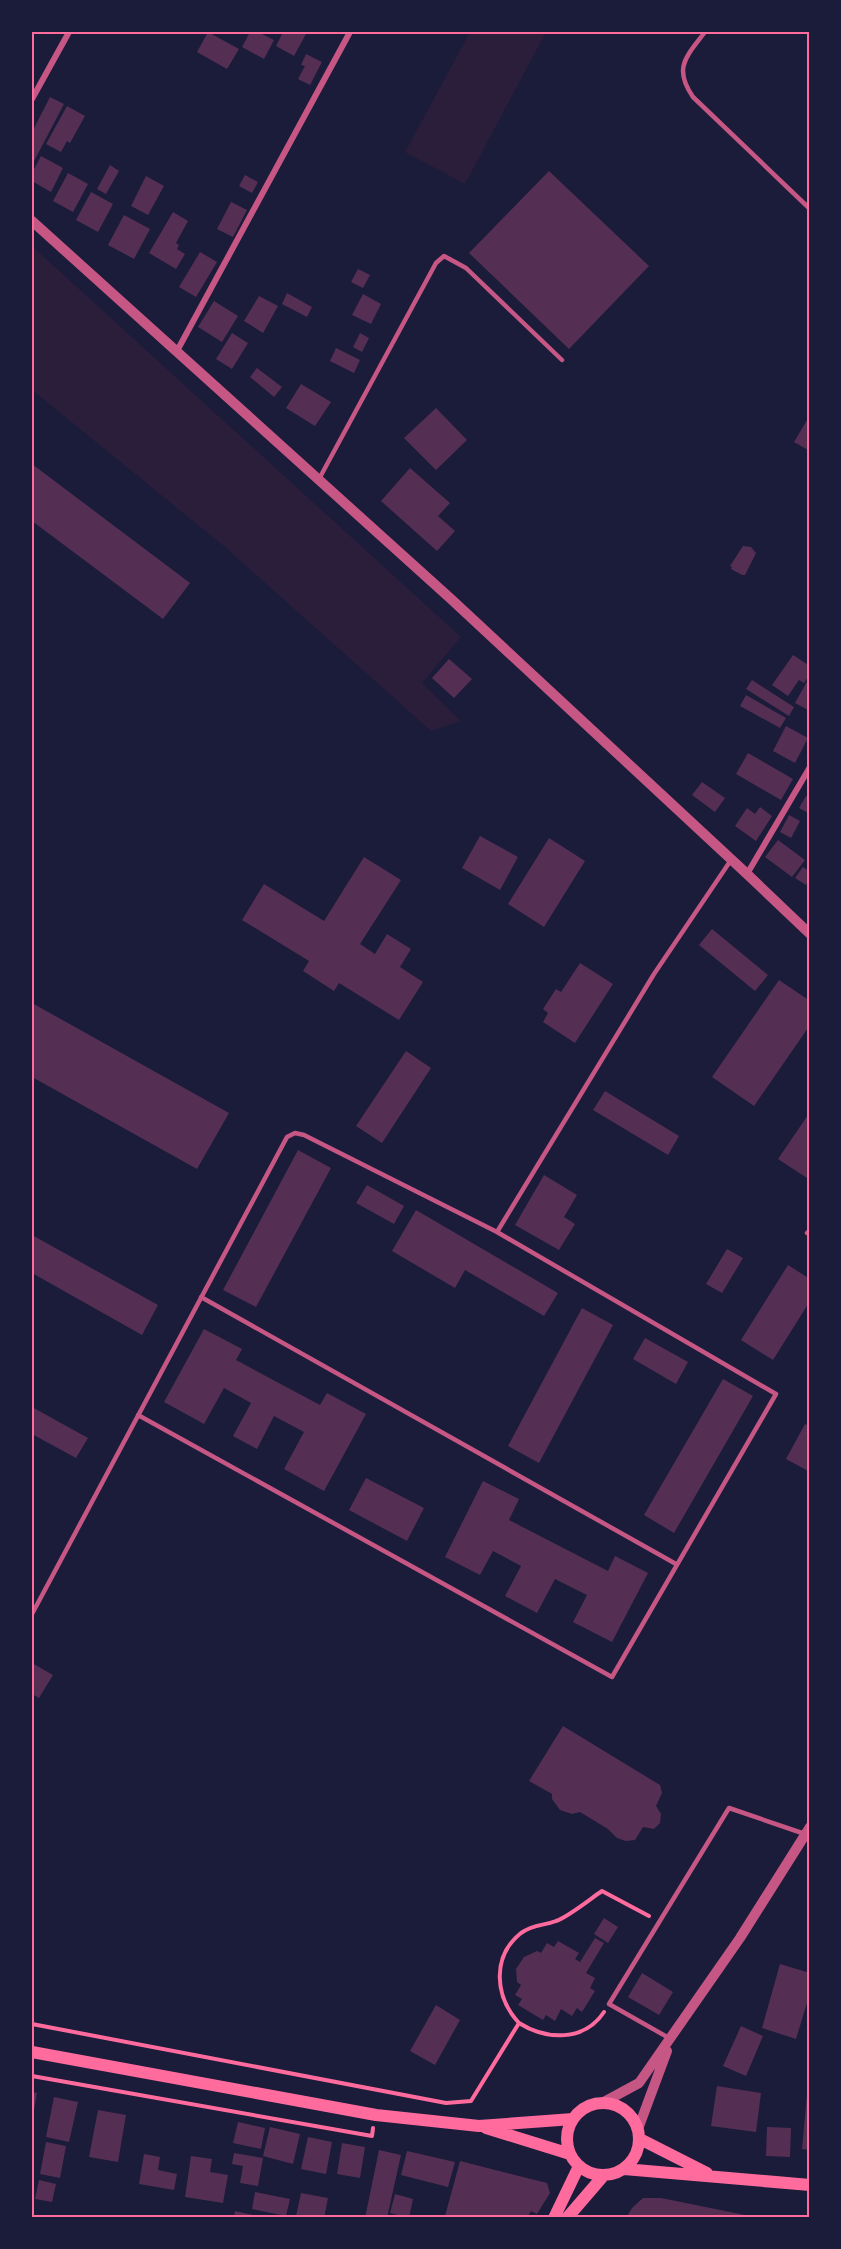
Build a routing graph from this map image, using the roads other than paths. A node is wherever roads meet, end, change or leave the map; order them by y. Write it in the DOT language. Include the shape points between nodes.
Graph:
graph roads {
  1 [pos="69,32"];
  2 [pos="350,32"];
  3 [pos="705,32"];
  4 [pos="32,99"];
  5 [pos="810,209"];
  6 [pos="32,224"];
  7 [pos="177,351"];
  8 [pos="562,360"];
  9 [pos="319,480"];
  10 [pos="810,767"];
  11 [pos="731,860"];
  12 [pos="747,874"];
  13 [pos="810,934"];
  14 [pos="497,1232"];
  15 [pos="201,1297"];
  16 [pos="138,1415"];
  17 [pos="676,1564"];
  18 [pos="32,1614"];
  19 [pos="807,1830"];
  20 [pos="671,2039"];
  21 [pos="32,2052"];
  22 [pos="602,2103"];
  23 [pos="573,2119"];
  24 [pos="479,2126"];
  25 [pos="639,2134"];
  26 [pos="570,2154"];
  27 [pos="579,2166"];
  28 [pos="624,2169"];
  29 [pos="604,2175"];
  30 [pos="713,2176"];
  31 [pos="810,2186"];
  32 [pos="554,2217"];
  33 [pos="567,2217"];
  1 -- 4 [label="street"];
  2 -- 7 [label="street"];
  3 -- 5 [label="lane" via="681,69 684,83 693,97"];
  6 -- 7 [label="street"];
  7 -- 9 [label="street"];
  8 -- 9 [label="lane" via="466,268 444,256 436,263"];
  9 -- 11 [label="street"];
  10 -- 12 [label="street"];
  11 -- 12 [label="street"];
  11 -- 14 [label="lane" via="654,974"];
  12 -- 13 [label="street"];
  14 -- 15 [label="lane" via="295,1133 287,1137"];
  14 -- 17 [label="lane" via="776,1394"];
  15 -- 16 [label="lane"];
  15 -- 17 [label="lane"];
  16 -- 17 [label="lane" via="612,1677"];
  16 -- 18 [label="lane"];
  19 -- 20 [label="street"];
  19 -- 20 [label="lane" via="729,1808 609,2004"];
  20 -- 22 [label="street" via="639,2083"];
  20 -- 25 [label="street"];
  21 -- 24 [label="main road" via="376,2115"];
  22 -- 23 [label="main road" via="588,2106"];
  22 -- 25 [label="main road" via="617,2106 630,2115"];
  23 -- 24 [label="main road"];
  23 -- 26 [label="main road" via="567,2136"];
  24 -- 26 [label="main road"];
  25 -- 28 [label="main road" via="636,2156"];
  25 -- 30 [label="main road"];
  26 -- 27 [label="main road"];
  27 -- 29 [label="main road"];
  27 -- 32 [label="main road"];
  28 -- 29 [label="main road"];
  28 -- 30 [label="main road"];
  29 -- 33 [label="main road"];
  30 -- 31 [label="main road"];
}
